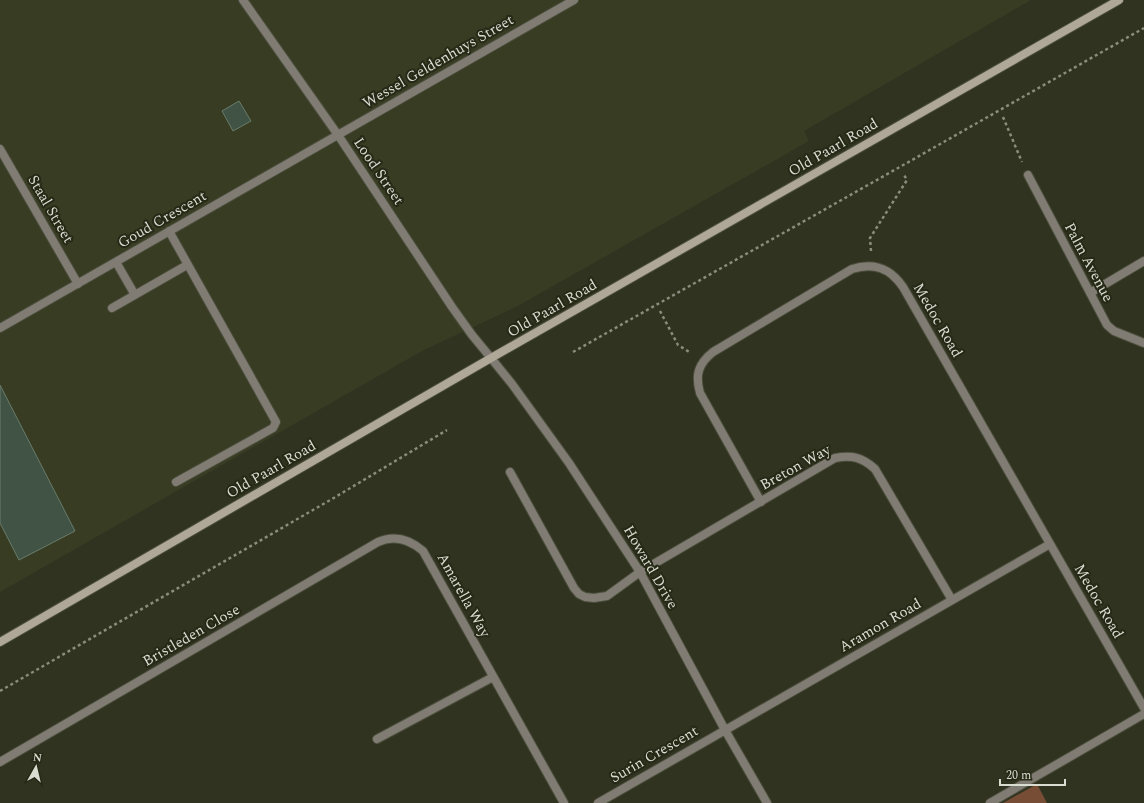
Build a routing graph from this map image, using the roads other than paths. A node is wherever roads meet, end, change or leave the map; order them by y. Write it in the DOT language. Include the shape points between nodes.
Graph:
graph roads {
  1 [pos="243,0"];
  2 [pos="574,0"];
  3 [pos="1119,0"];
  4 [pos="338,135"];
  5 [pos="0,149"];
  6 [pos="1028,175"];
  7 [pos="169,231"];
  8 [pos="1144,261"];
  9 [pos="116,262"];
  10 [pos="187,265"];
  11 [pos="78,284"];
  12 [pos="1090,293"];
  13 [pos="135,294"];
  14 [pos="112,308"];
  15 [pos="0,328"];
  16 [pos="1144,343"];
  17 [pos="491,358"];
  18 [pos="510,472"];
  19 [pos="176,482"];
  20 [pos="760,502"];
  21 [pos="399,539"];
  22 [pos="1050,544"];
  23 [pos="640,572"];
  24 [pos="952,600"];
  25 [pos="0,642"];
  26 [pos="493,677"];
  27 [pos="1144,708"];
  28 [pos="1144,714"];
  29 [pos="725,730"];
  30 [pos="377,740"];
  31 [pos="0,762"];
  32 [pos="564,803"];
  33 [pos="598,803"];
  34 [pos="767,803"];
  35 [pos="990,803"];
  1 -- 4 [label="street, Lood Street"];
  2 -- 4 [label="street, Wessel Geldenhuys Street"];
  3 -- 17 [label="main road, Old Paarl Road"];
  4 -- 7 [label="street, Goud Crescent"];
  4 -- 17 [label="street, Lood Street" via="452,307"];
  5 -- 11 [label="street, Staal Street"];
  6 -- 12 [label="street, Palm Avenue"];
  7 -- 9 [label="street, Goud Crescent"];
  7 -- 10 [label="street"];
  8 -- 12 [label="street"];
  9 -- 11 [label="street, Goud Crescent"];
  9 -- 13 [label="street"];
  10 -- 13 [label="street"];
  10 -- 19 [label="street" via="276,422 273,428"];
  11 -- 15 [label="street, Goud Crescent"];
  12 -- 16 [label="street, Palm Avenue" via="1107,325 1114,331"];
  13 -- 14 [label="street"];
  17 -- 23 [label="street, Howard Drive" via="569,463"];
  17 -- 25 [label="main road, Old Paarl Road"];
  18 -- 23 [label="street, Breton Way" via="579,594 594,598 607,596"];
  20 -- 22 [label="street, Medoc Road" via="700,393 698,375 703,361 713,352 852,269 870,266 886,270 898,280"];
  20 -- 23 [label="street, Breton Way"];
  20 -- 24 [label="street, Breton Way" via="835,458 845,456 862,460 875,469"];
  21 -- 26 [label="street, Amarella Way" via="410,542 422,551"];
  21 -- 31 [label="street, Bristleden Close" via="391,538 378,542"];
  22 -- 24 [label="street, Aramon Road"];
  22 -- 27 [label="street, Medoc Road"];
  23 -- 29 [label="street, Howard Drive"];
  24 -- 29 [label="street, Aramon Road"];
  26 -- 30 [label="street"];
  26 -- 32 [label="street, Amarella Way"];
  28 -- 35 [label="street"];
  29 -- 33 [label="street, Surin Crescent"];
  29 -- 34 [label="street, Howard Drive"];
}
